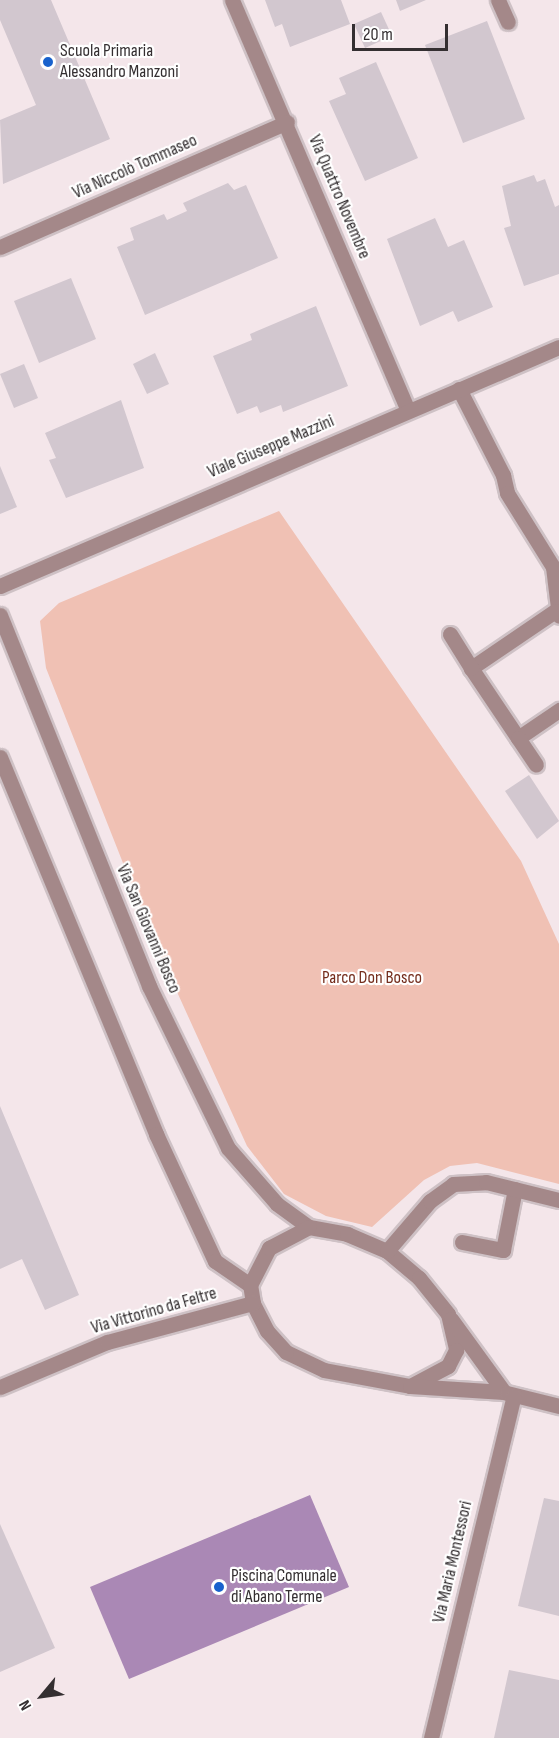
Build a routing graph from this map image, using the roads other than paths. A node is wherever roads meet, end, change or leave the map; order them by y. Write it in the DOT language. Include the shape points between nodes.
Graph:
graph roads {
  1 [pos="232,0"];
  2 [pos="498,0"];
  3 [pos="508,22"];
  4 [pos="287,122"];
  5 [pos="0,247"];
  6 [pos="559,347"];
  7 [pos="459,389"];
  8 [pos="408,410"];
  9 [pos="0,585"];
  10 [pos="557,613"];
  11 [pos="0,615"];
  12 [pos="450,634"];
  13 [pos="471,668"];
  14 [pos="559,710"];
  15 [pos="518,738"];
  16 [pos="0,757"];
  17 [pos="536,765"];
  18 [pos="515,1189"];
  19 [pos="559,1200"];
  20 [pos="309,1227"];
  21 [pos="462,1242"];
  22 [pos="387,1251"];
  23 [pos="250,1285"];
  24 [pos="253,1304"];
  25 [pos="448,1314"];
  26 [pos="410,1386"];
  27 [pos="0,1387"];
  28 [pos="509,1394"];
  29 [pos="559,1406"];
  30 [pos="431,1738"];
  1 -- 4 [label="street, Via Quattro Novembre"];
  2 -- 3 [label="street"];
  4 -- 5 [label="street, Via Niccolò Tommaseo"];
  4 -- 8 [label="street, Via Quattro Novembre"];
  6 -- 7 [label="street, Viale Giuseppe Mazzini"];
  7 -- 8 [label="street, Viale Giuseppe Mazzini"];
  7 -- 10 [label="street" via="503,475 507,493 553,567"];
  8 -- 9 [label="street, Viale Giuseppe Mazzini"];
  10 -- 13 [label="street"];
  11 -- 20 [label="street, Via San Giovanni Bosco" via="149,986 228,1148 277,1204"];
  12 -- 13 [label="street"];
  13 -- 15 [label="street"];
  14 -- 15 [label="street"];
  15 -- 17 [label="street"];
  16 -- 23 [label="street" via="156,1134 216,1261"];
  18 -- 19 [label="street"];
  18 -- 21 [label="street" via="503,1250"];
  18 -- 22 [label="street" via="486,1182 453,1184 430,1201"];
  20 -- 22 [label="street, Via San Giovanni Bosco" via="347,1234"];
  20 -- 23 [label="street" via="268,1248"];
  22 -- 25 [label="street, Via San Giovanni Bosco" via="419,1278"];
  23 -- 24 [label="street"];
  24 -- 26 [label="street" via="267,1331 286,1352 324,1370"];
  24 -- 27 [label="street, Via Vittorino da Feltre" via="107,1342"];
  25 -- 26 [label="street, Via San Giovanni Bosco" via="456,1350 448,1366"];
  25 -- 28 [label="street, Via San Giovanni Bosco"];
  26 -- 28 [label="street"];
  28 -- 29 [label="street"];
  28 -- 30 [label="street, Via Maria Montessori"];
}
